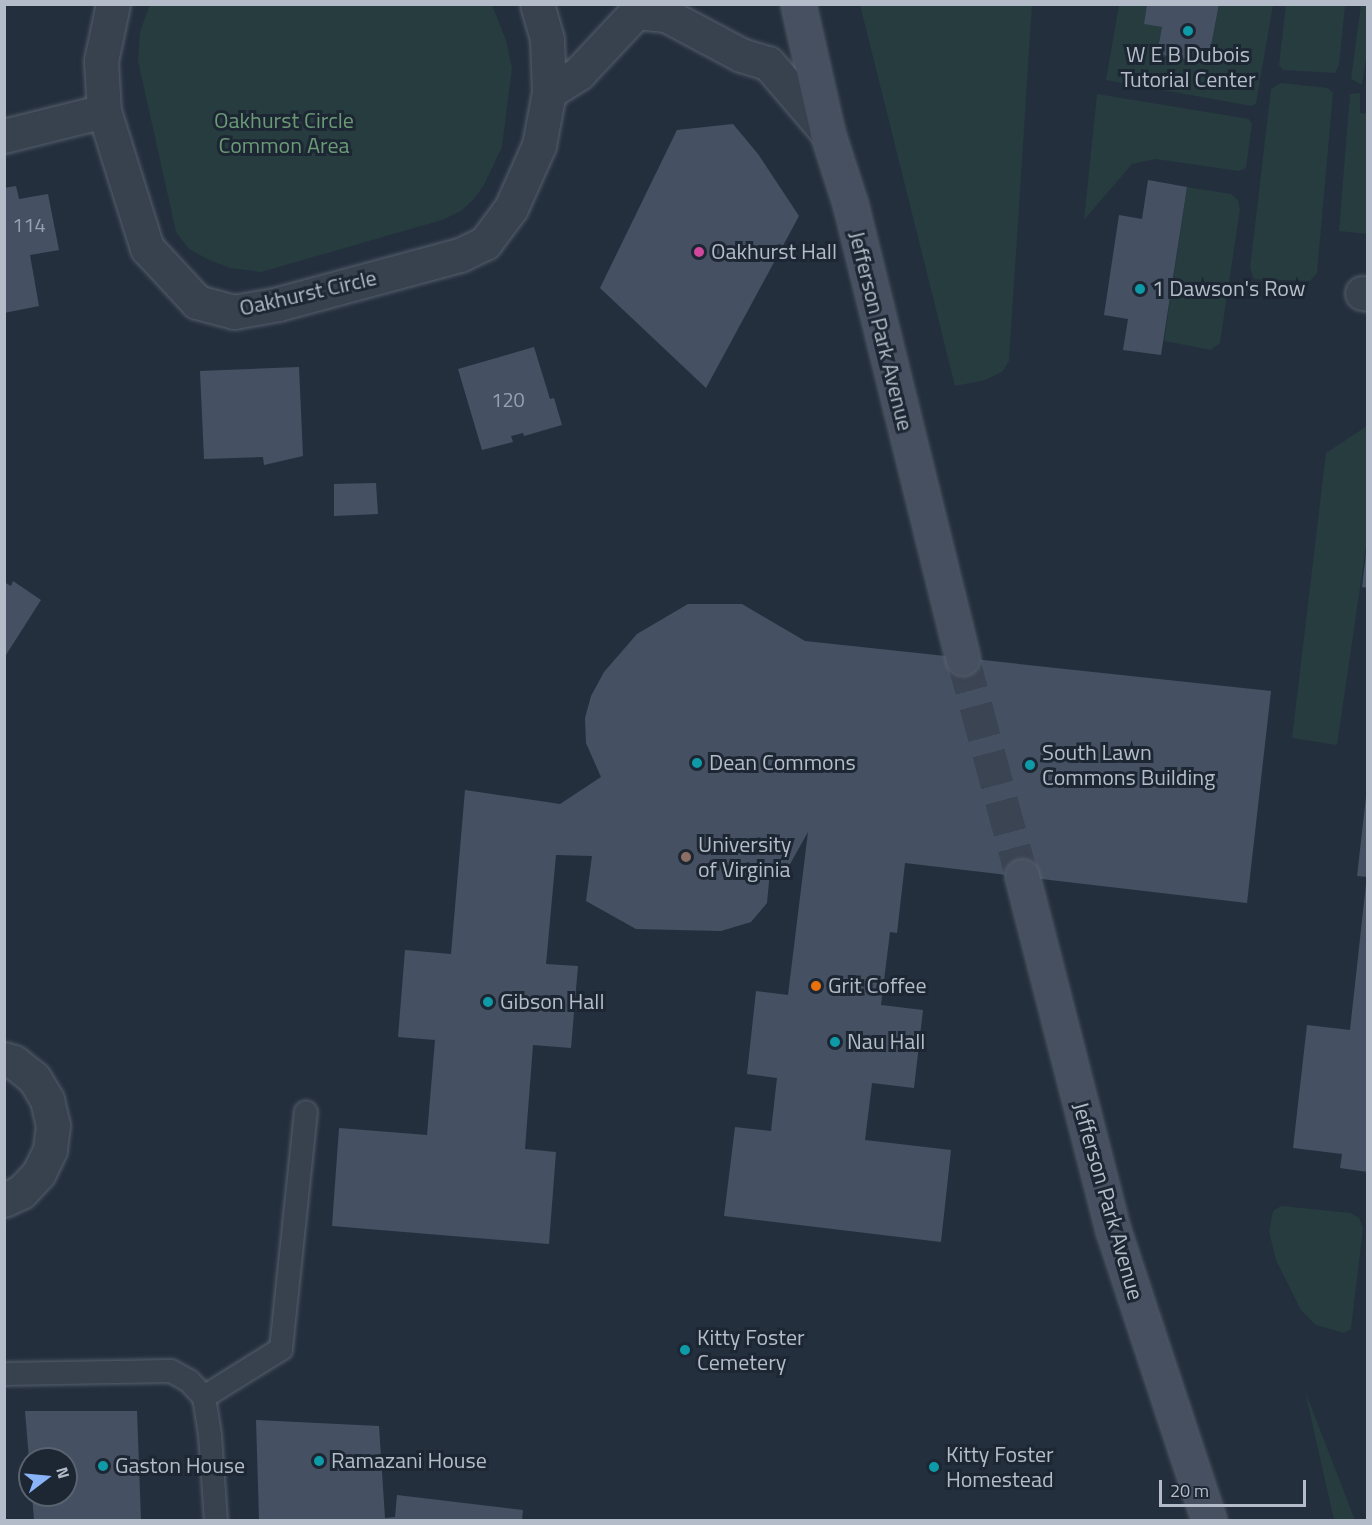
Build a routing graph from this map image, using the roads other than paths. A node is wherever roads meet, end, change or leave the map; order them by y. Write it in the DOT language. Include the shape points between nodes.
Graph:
graph roads {
  1 [pos="113,4"];
  2 [pos="537,4"];
  3 [pos="798,4"];
  4 [pos="629,7"];
  5 [pos="549,92"];
  6 [pos="104,111"];
  7 [pos="827,132"];
  8 [pos="4,135"];
  9 [pos="963,658"];
  10 [pos="1022,876"];
  11 [pos="4,1059"];
  12 [pos="306,1112"];
  13 [pos="4,1200"];
  14 [pos="4,1374"];
  15 [pos="204,1397"];
  16 [pos="216,1521"];
  17 [pos="1209,1521"];
  1 -- 6 [label="street, Oakhurst Circle" via="101,61"];
  2 -- 5 [label="street, Oakhurst Circle" via="547,39"];
  3 -- 7 [label="main road, Jefferson Park Avenue"];
  4 -- 5 [label="street" via="579,73"];
  4 -- 7 [label="street" via="666,15 741,55 768,63"];
  5 -- 6 [label="street, Oakhurst Circle" via="539,146 511,208 484,243 460,255 279,304 234,312 197,302 147,248"];
  6 -- 8 [label="street"];
  7 -- 9 [label="main road, Jefferson Park Avenue" via="850,203"];
  10 -- 17 [label="main road, Jefferson Park Avenue" via="1113,1230"];
  11 -- 13 [label="street" via="34,1078 47,1100 53,1125 50,1150 39,1173 21,1191"];
  12 -- 15 [label="lane" via="281,1349"];
  14 -- 15 [label="lane" via="171,1371 189,1381"];
  15 -- 16 [label="lane"];
}
